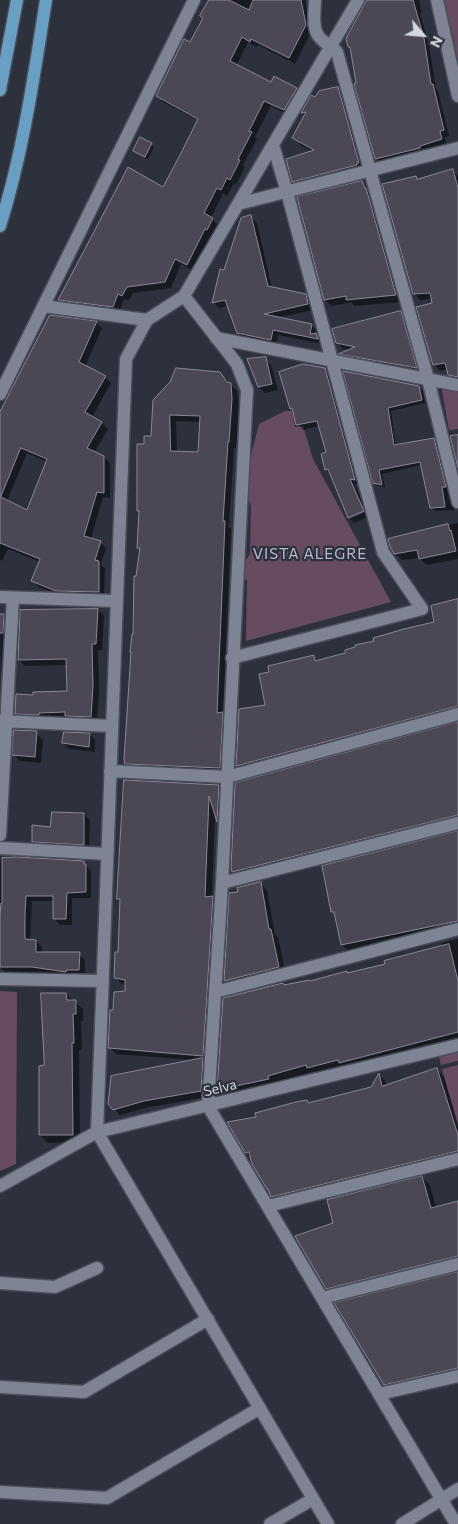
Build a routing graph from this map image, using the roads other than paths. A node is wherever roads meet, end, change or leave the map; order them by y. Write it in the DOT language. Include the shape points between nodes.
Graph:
graph roads {
  1 [pos="16,0"];
  2 [pos="46,0"];
  3 [pos="194,0"];
  4 [pos="315,0"];
  5 [pos="358,0"];
  6 [pos="437,0"];
  7 [pos="331,45"];
  8 [pos="0,90"];
  9 [pos="458,96"];
  10 [pos="273,145"];
  11 [pos="458,148"];
  12 [pos="370,171"];
  13 [pos="287,192"];
  14 [pos="238,204"];
  15 [pos="0,226"];
  16 [pos="184,296"];
  17 [pos="44,306"];
  18 [pos="147,320"];
  19 [pos="216,338"];
  20 [pos="332,361"];
  21 [pos="428,379"];
  22 [pos="458,385"];
  23 [pos="0,394"];
  24 [pos="458,502"];
  25 [pos="0,597"];
  26 [pos="13,598"];
  27 [pos="116,601"];
  28 [pos="232,658"];
  29 [pos="458,714"];
  30 [pos="3,721"];
  31 [pos="112,726"];
  32 [pos="110,771"];
  33 [pos="227,777"];
  34 [pos="458,823"];
  35 [pos="0,835"];
  36 [pos="0,848"];
  37 [pos="107,854"];
  38 [pos="222,883"];
  39 [pos="458,929"];
  40 [pos="0,979"];
  41 [pos="102,981"];
  42 [pos="215,992"];
  43 [pos="458,1045"];
  44 [pos="208,1106"];
  45 [pos="97,1132"];
  46 [pos="458,1159"];
  47 [pos="0,1186"];
  48 [pos="268,1206"];
  49 [pos="458,1264"];
  50 [pos="97,1268"];
  51 [pos="0,1283"];
  52 [pos="322,1298"];
  53 [pos="208,1319"];
  54 [pos="458,1376"];
  55 [pos="0,1387"];
  56 [pos="380,1394"];
  57 [pos="260,1408"];
  58 [pos="458,1489"];
  59 [pos="0,1492"];
  60 [pos="313,1499"];
  61 [pos="442,1499"];
  62 [pos="270,1524"];
  63 [pos="328,1524"];
  64 [pos="402,1524"];
  65 [pos="456,1524"];
  1 -- 8 [label="main road"];
  2 -- 15 [label="main road" via="31,96"];
  3 -- 17 [label="street"];
  4 -- 7 [label="street" via="315,27 320,39"];
  5 -- 7 [label="street"];
  6 -- 9 [label="street"];
  7 -- 10 [label="street"];
  7 -- 12 [label="street" via="337,52"];
  10 -- 13 [label="street"];
  10 -- 14 [label="street"];
  11 -- 12 [label="street"];
  12 -- 13 [label="street"];
  12 -- 21 [label="street"];
  13 -- 14 [label="street"];
  13 -- 20 [label="street"];
  14 -- 16 [label="street"];
  16 -- 18 [label="street"];
  16 -- 19 [label="street"];
  17 -- 18 [label="street"];
  17 -- 23 [label="street"];
  18 -- 27 [label="street" via="126,359"];
  19 -- 20 [label="street"];
  19 -- 28 [label="street" via="237,364 247,390"];
  20 -- 21 [label="street"];
  20 -- 28 [label="street" via="383,552 422,609"];
  21 -- 22 [label="street"];
  21 -- 24 [label="street"];
  25 -- 26 [label="street"];
  26 -- 27 [label="street"];
  26 -- 30 [label="street"];
  27 -- 31 [label="street"];
  28 -- 33 [label="street"];
  29 -- 33 [label="street"];
  30 -- 31 [label="street"];
  30 -- 35 [label="street"];
  31 -- 32 [label="street"];
  32 -- 33 [label="street"];
  32 -- 37 [label="street"];
  33 -- 38 [label="street"];
  34 -- 38 [label="street"];
  36 -- 37 [label="street"];
  37 -- 41 [label="street"];
  38 -- 42 [label="street"];
  39 -- 42 [label="street"];
  40 -- 41 [label="street"];
  41 -- 45 [label="street"];
  42 -- 44 [label="street"];
  43 -- 44 [label="street, Selva"];
  44 -- 45 [label="street, Selva"];
  44 -- 48 [label="street"];
  45 -- 47 [label="street, Selva"];
  45 -- 53 [label="street"];
  46 -- 48 [label="street"];
  48 -- 52 [label="street"];
  49 -- 52 [label="street"];
  50 -- 51 [label="street" via="55,1287"];
  52 -- 56 [label="street"];
  53 -- 55 [label="street" via="84,1392"];
  53 -- 57 [label="street"];
  54 -- 56 [label="street"];
  56 -- 61 [label="street"];
  57 -- 59 [label="street" via="107,1498"];
  57 -- 60 [label="street"];
  58 -- 61 [label="street"];
  60 -- 62 [label="street"];
  60 -- 63 [label="street"];
  61 -- 64 [label="street"];
  61 -- 65 [label="street"];
}
